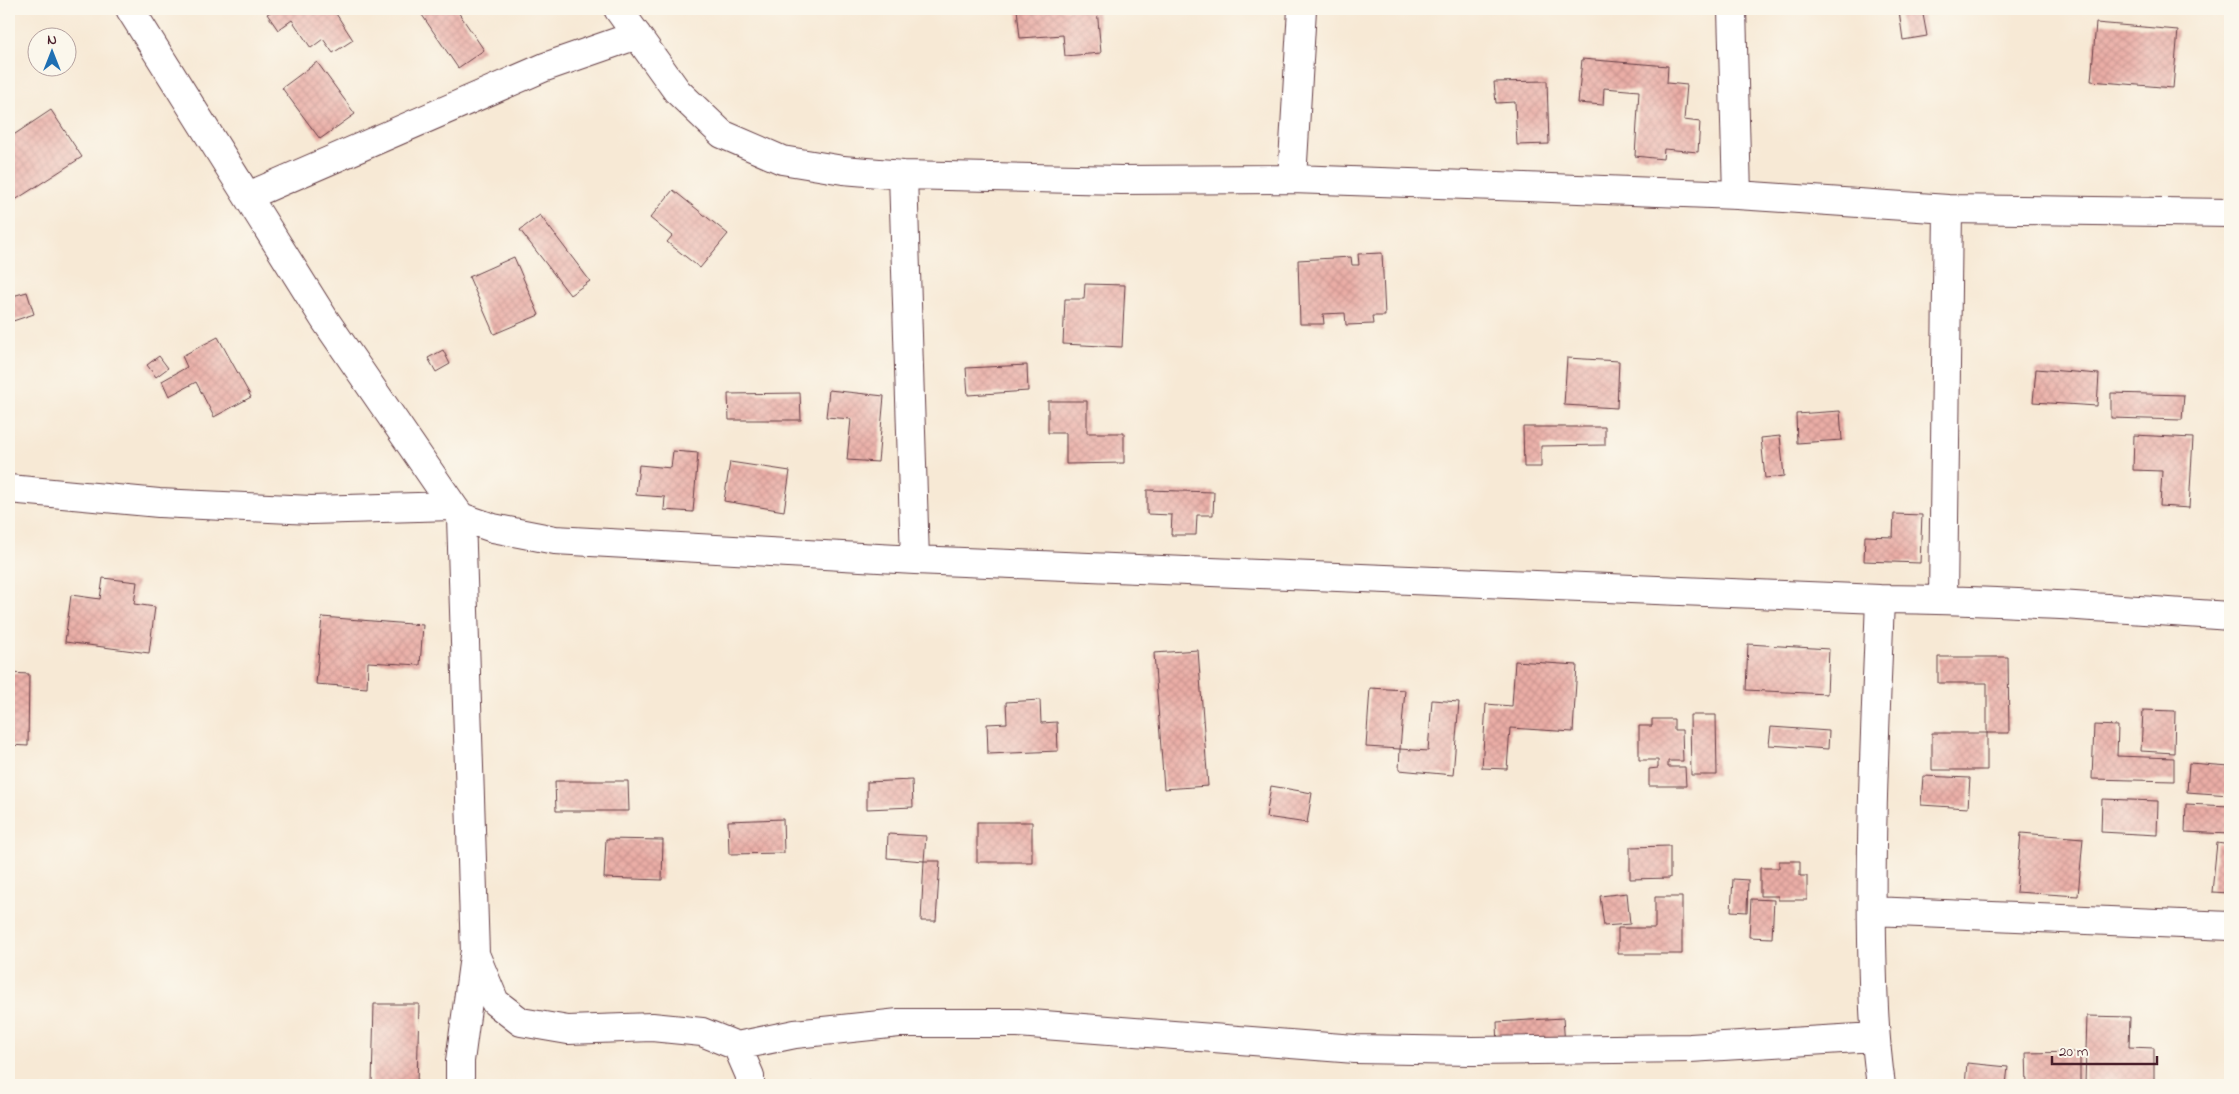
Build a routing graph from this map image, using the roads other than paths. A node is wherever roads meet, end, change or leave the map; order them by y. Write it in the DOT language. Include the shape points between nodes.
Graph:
graph roads {
  1 [pos="130,9"];
  2 [pos="618,9"];
  3 [pos="1302,9"];
  4 [pos="1732,9"];
  5 [pos="637,35"];
  6 [pos="903,175"];
  7 [pos="1292,179"];
  8 [pos="1737,195"];
  9 [pos="248,196"];
  10 [pos="1948,209"];
  11 [pos="2230,213"];
  12 [pos="9,489"];
  13 [pos="457,511"];
  14 [pos="915,560"];
  15 [pos="1880,599"];
  16 [pos="1943,599"];
  17 [pos="2230,616"];
  18 [pos="1872,911"];
  19 [pos="2230,926"];
  20 [pos="475,954"];
  21 [pos="1875,1038"];
  22 [pos="737,1046"];
  23 [pos="460,1085"];
  24 [pos="750,1085"];
  25 [pos="1881,1085"];
  1 -- 9 [label="street"];
  2 -- 5 [label="street"];
  3 -- 7 [label="street"];
  4 -- 8 [label="street"];
  5 -- 6 [label="street" via="677,90 722,134 782,160"];
  5 -- 9 [label="street" via="545,67"];
  6 -- 7 [label="street" via="1121,180"];
  6 -- 14 [label="street"];
  7 -- 8 [label="street"];
  8 -- 10 [label="street"];
  9 -- 13 [label="street" via="325,320"];
  10 -- 11 [label="street"];
  10 -- 16 [label="street"];
  12 -- 13 [label="street" via="159,503 311,510"];
  13 -- 14 [label="street" via="493,528 555,540"];
  13 -- 20 [label="street"];
  14 -- 15 [label="street"];
  15 -- 16 [label="street"];
  15 -- 18 [label="street"];
  16 -- 17 [label="street"];
  18 -- 19 [label="street"];
  18 -- 21 [label="street"];
  20 -- 22 [label="street" via="494,1002 521,1022 568,1030 652,1027 702,1032"];
  20 -- 23 [label="street" via="460,1061"];
  21 -- 22 [label="street" via="1690,1048 1462,1051 1355,1049 1018,1024 899,1023 795,1034"];
  21 -- 25 [label="street"];
  22 -- 24 [label="street" via="750,1076"];
}
